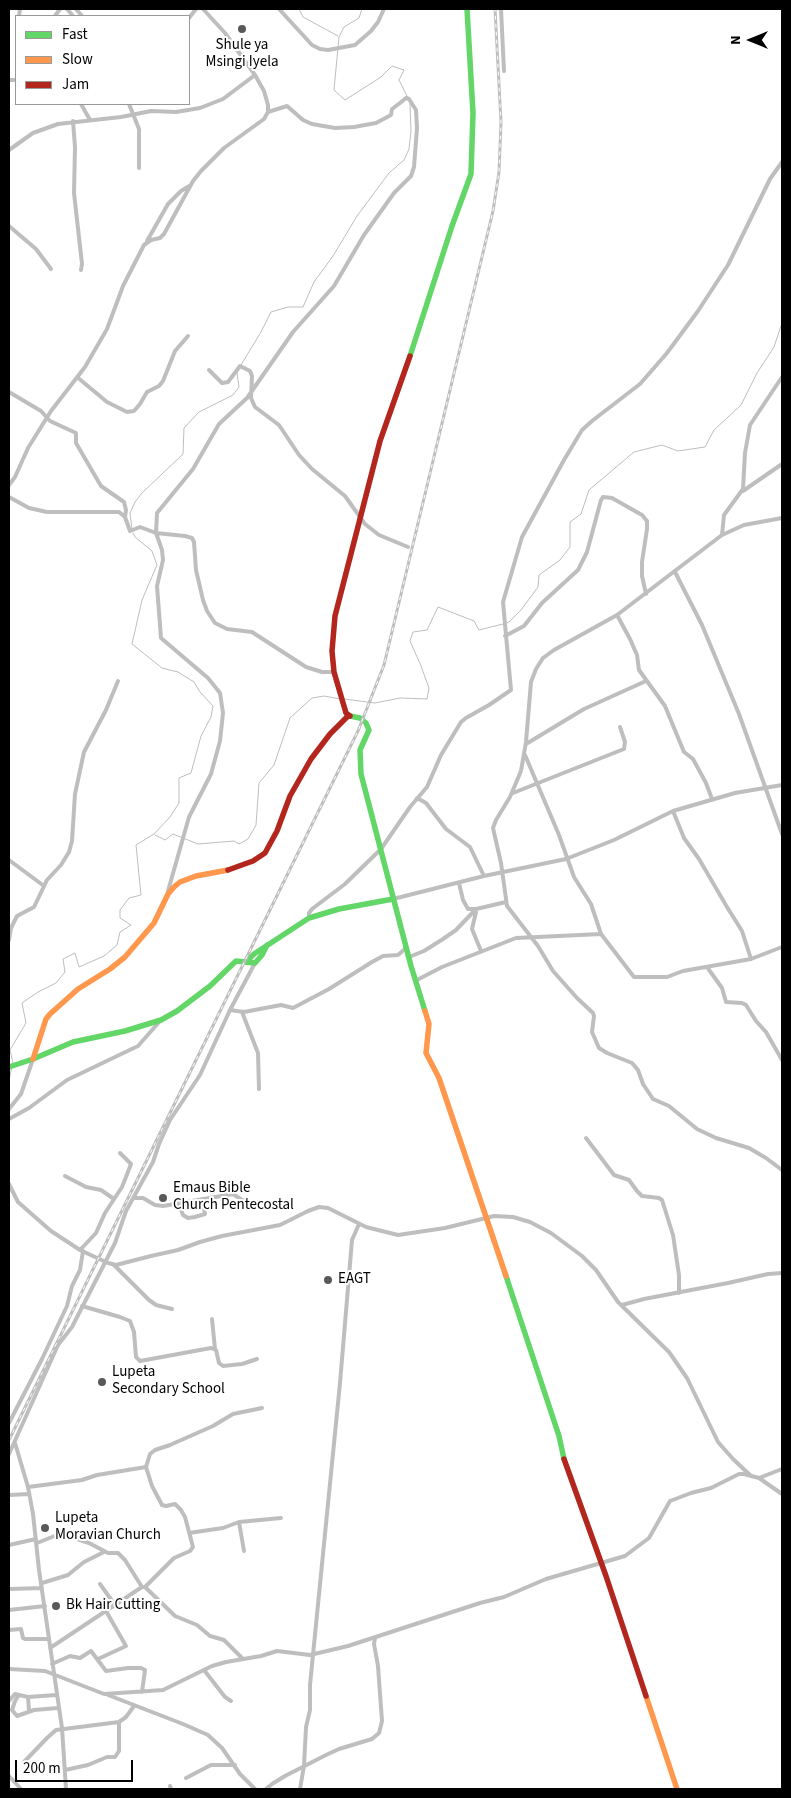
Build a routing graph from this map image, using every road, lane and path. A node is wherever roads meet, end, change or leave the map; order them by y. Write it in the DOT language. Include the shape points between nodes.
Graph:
graph roads {
  1 [pos="203,9"];
  2 [pos="279,9"];
  3 [pos="384,9"];
  4 [pos="467,9"];
  5 [pos="502,9"];
  6 [pos="504,71"];
  7 [pos="255,75"];
  8 [pos="82,105"];
  9 [pos="129,105"];
  10 [pos="268,112"];
  11 [pos="134,115"];
  12 [pos="90,120"];
  13 [pos="73,121"];
  14 [pos="9,150"];
  15 [pos="782,162"];
  16 [pos="139,168"];
  17 [pos="191,185"];
  18 [pos="9,226"];
  19 [pos="146,243"];
  20 [pos="51,269"];
  21 [pos="81,270"];
  22 [pos="188,336"];
  23 [pos="209,370"];
  24 [pos="77,377"];
  25 [pos="782,377"];
  26 [pos="9,392"];
  27 [pos="251,392"];
  28 [pos="47,418"];
  29 [pos="782,464"];
  30 [pos="9,485"];
  31 [pos="742,492"];
  32 [pos="9,497"];
  33 [pos="125,517"];
  34 [pos="782,518"];
  35 [pos="360,519"];
  36 [pos="156,533"];
  37 [pos="722,535"];
  38 [pos="408,548"];
  39 [pos="675,572"];
  40 [pos="646,594"];
  41 [pos="617,615"];
  42 [pos="505,636"];
  43 [pos="334,672"];
  44 [pos="118,680"];
  45 [pos="646,681"];
  46 [pos="348,716"];
  47 [pos="620,727"];
  48 [pos="526,744"];
  49 [pos="525,754"];
  50 [pos="537,783"];
  51 [pos="782,785"];
  52 [pos="767,789"];
  53 [pos="512,793"];
  54 [pos="417,798"];
  55 [pos="712,799"];
  56 [pos="673,812"];
  57 [pos="782,834"];
  58 [pos="380,849"];
  59 [pos="566,858"];
  60 [pos="9,860"];
  61 [pos="502,873"];
  62 [pos="484,876"];
  63 [pos="458,883"];
  64 [pos="44,886"];
  65 [pos="168,894"];
  66 [pos="393,899"];
  67 [pos="506,902"];
  68 [pos="476,909"];
  69 [pos="310,918"];
  70 [pos="601,934"];
  71 [pos="530,936"];
  72 [pos="9,940"];
  73 [pos="267,945"];
  74 [pos="406,948"];
  75 [pos="782,948"];
  76 [pos="481,951"];
  77 [pos="409,957"];
  78 [pos="751,959"];
  79 [pos="246,962"];
  80 [pos="255,962"];
  81 [pos="707,968"];
  82 [pos="415,981"];
  83 [pos="230,1010"];
  84 [pos="242,1012"];
  85 [pos="161,1020"];
  86 [pos="30,1060"];
  87 [pos="782,1060"];
  88 [pos="10,1067"];
  89 [pos="260,1089"];
  90 [pos="9,1109"];
  91 [pos="9,1119"];
  92 [pos="586,1138"];
  93 [pos="120,1153"];
  94 [pos="782,1170"];
  95 [pos="65,1176"];
  96 [pos="9,1184"];
  97 [pos="134,1198"];
  98 [pos="114,1199"];
  99 [pos="202,1200"];
  100 [pos="178,1204"];
  101 [pos="254,1208"];
  102 [pos="486,1219"];
  103 [pos="359,1224"];
  104 [pos="81,1250"];
  105 [pos="105,1262"];
  106 [pos="114,1265"];
  107 [pos="782,1273"];
  108 [pos="679,1293"];
  109 [pos="622,1305"];
  110 [pos="82,1306"];
  111 [pos="172,1309"];
  112 [pos="212,1319"];
  113 [pos="215,1349"];
  114 [pos="257,1359"];
  115 [pos="262,1408"];
  116 [pos="9,1410"];
  117 [pos="12,1417"];
  118 [pos="9,1422"];
  119 [pos="15,1443"];
  120 [pos="9,1454"];
  121 [pos="146,1467"];
  122 [pos="782,1469"];
  123 [pos="751,1476"];
  124 [pos="759,1478"];
  125 [pos="28,1487"];
  126 [pos="29,1494"];
  127 [pos="782,1494"];
  128 [pos="9,1495"];
  129 [pos="280,1518"];
  130 [pos="239,1522"];
  131 [pos="189,1533"];
  132 [pos="36,1541"];
  133 [pos="9,1545"];
  134 [pos="244,1551"];
  135 [pos="104,1552"];
  136 [pos="600,1562"];
  137 [pos="100,1584"];
  138 [pos="42,1585"];
  139 [pos="144,1587"];
  140 [pos="9,1589"];
  141 [pos="115,1605"];
  142 [pos="46,1606"];
  143 [pos="9,1610"];
  144 [pos="106,1612"];
  145 [pos="9,1630"];
  146 [pos="376,1638"];
  147 [pos="49,1639"];
  148 [pos="50,1648"];
  149 [pos="313,1654"];
  150 [pos="98,1659"];
  151 [pos="243,1659"];
  152 [pos="52,1664"];
  153 [pos="9,1668"];
  154 [pos="204,1670"];
  155 [pos="53,1673"];
  156 [pos="142,1692"];
  157 [pos="19,1694"];
  158 [pos="104,1694"];
  159 [pos="56,1695"];
  160 [pos="28,1697"];
  161 [pos="9,1701"];
  162 [pos="231,1701"];
  163 [pos="134,1706"];
  164 [pos="58,1708"];
  165 [pos="29,1711"];
  166 [pos="119,1722"];
  167 [pos="62,1728"];
  168 [pos="24,1762"];
  169 [pos="235,1765"];
  170 [pos="304,1766"];
  171 [pos="65,1770"];
  172 [pos="9,1776"];
  173 [pos="186,1778"];
  174 [pos="21,1789"];
  175 [pos="66,1789"];
  176 [pos="255,1789"];
  177 [pos="266,1789"];
  178 [pos="300,1789"];
  179 [pos="677,1789"];
  1 -- 7 [label="street"];
  2 -- 3 [label="street" via="312,44 320,49 335,50 355,45 371,31"];
  4 -- 35 [label="street" via="473,113 470,174 380,441"];
  5 -- 6 [label="street"];
  7 -- 10 [label="street" via="264,91"];
  7 -- 11 [label="street" via="223,99 200,108 176,112 151,110"];
  8 -- 12 [label="street"];
  9 -- 11 [label="street"];
  10 -- 17 [label="street" via="264,119 224,148 200,171"];
  10 -- 27 [label="street" via="287,106 312,124 354,127 382,120 408,98 416,110 417,128 414,168 410,176 364,235 334,286 293,332"];
  11 -- 12 [label="street"];
  11 -- 16 [label="street" via="139,129"];
  12 -- 13 [label="street"];
  13 -- 14 [label="street" via="43,128"];
  13 -- 21 [label="street" via="74,193"];
  15 -- 42 [label="street" via="770,179 728,265 673,345 640,384 592,421 576,440 519,541 516,562 504,596"];
  17 -- 19 [label="street" via="168,204"];
  17 -- 19 [label="street" via="164,234"];
  18 -- 20 [label="street" via="36,249"];
  19 -- 24 [label="street" via="123,286 108,329"];
  22 -- 24 [label="street" via="175,351 164,381 149,391 134,411 127,412 107,402"];
  23 -- 27 [label="street" via="222,383 228,382 240,366 250,371"];
  24 -- 28 [label="street"];
  25 -- 31 [label="street" via="750,425"];
  26 -- 28 [label="street"];
  27 -- 35 [label="street" via="255,407 279,424 299,455 353,504"];
  27 -- 36 [label="street" via="223,419 193,469 158,510"];
  28 -- 30 [label="street"];
  28 -- 33 [label="street" via="76,434 76,443 102,486 124,502"];
  29 -- 31 [label="street"];
  31 -- 37 [label="street" via="724,515"];
  32 -- 33 [label="street" via="29,508 47,512 112,511"];
  33 -- 36 [label="street" via="130,530 140,528"];
  34 -- 37 [label="street" via="744,525"];
  35 -- 38 [label="street" via="379,534"];
  35 -- 43 [label="street" via="335,616"];
  36 -- 43 [label="street" via="193,539 203,600 215,623 227,629 252,632 306,667"];
  36 -- 65 [label="street" via="163,560 157,586 161,638 208,678 223,702 222,733 211,774 192,807"];
  37 -- 39 [label="street"];
  39 -- 40 [label="street"];
  39 -- 52 [label="street" via="708,637"];
  40 -- 41 [label="street"];
  40 -- 42 [label="street" via="642,576 646,521 612,498 603,497 587,552 578,570 542,603 524,626"];
  41 -- 45 [label="street"];
  41 -- 48 [label="street" via="554,650 539,663 531,682"];
  42 -- 54 [label="street" via="511,690 461,722 427,787"];
  43 -- 46 [label="street"];
  44 -- 64 [label="street" via="81,762 69,852"];
  45 -- 48 [label="street" via="584,709"];
  45 -- 55 [label="street" via="665,706 684,752 692,757"];
  46 -- 58 [label="street" via="360,718 369,730 360,750 360,765"];
  46 -- 65 [label="street" via="311,759 262,857 185,880"];
  47 -- 50 [label="street" via="624,749"];
  48 -- 49 [label="street"];
  49 -- 50 [label="street"];
  49 -- 53 [label="street"];
  50 -- 53 [label="street"];
  50 -- 59 [label="street"];
  51 -- 52 [label="street"];
  52 -- 55 [label="street"];
  52 -- 57 [label="street"];
  53 -- 61 [label="street" via="493,831"];
  54 -- 58 [label="street"];
  54 -- 62 [label="street" via="470,847"];
  55 -- 56 [label="street"];
  56 -- 59 [label="street"];
  56 -- 78 [label="street" via="684,838 742,931"];
  58 -- 66 [label="street"];
  58 -- 69 [label="street" via="345,884 314,907"];
  59 -- 61 [label="street"];
  59 -- 70 [label="street" via="576,882 591,904"];
  60 -- 64 [label="street"];
  61 -- 62 [label="street"];
  61 -- 67 [label="street"];
  62 -- 63 [label="street"];
  63 -- 66 [label="street"];
  63 -- 68 [label="street" via="466,907"];
  64 -- 72 [label="street" via="34,907 17,916"];
  65 -- 86 [label="street" via="154,922 125,957 78,989 50,1014"];
  66 -- 69 [label="street"];
  66 -- 74 [label="street"];
  67 -- 68 [label="street"];
  67 -- 71 [label="street"];
  68 -- 76 [label="street" via="472,929"];
  68 -- 77 [label="street" via="456,930"];
  69 -- 73 [label="street"];
  70 -- 71 [label="street"];
  70 -- 81 [label="street" via="634,977 667,977"];
  71 -- 76 [label="street"];
  71 -- 94 [label="street" via="559,978 593,1012 592,1032 599,1048 635,1066 653,1099 670,1106 705,1134 749,1148"];
  73 -- 79 [label="street"];
  73 -- 80 [label="street"];
  74 -- 77 [label="street"];
  74 -- 84 [label="street" via="398,955 383,956 293,1008 281,1005"];
  75 -- 78 [label="street"];
  76 -- 82 [label="street"];
  77 -- 82 [label="street"];
  78 -- 81 [label="street"];
  79 -- 80 [label="street"];
  79 -- 85 [label="street" via="235,962 210,986"];
  80 -- 83 [label="street"];
  81 -- 87 [label="street" via="722,988 726,1002 746,1005"];
  82 -- 102 [label="street" via="429,1024 426,1053 441,1084"];
  83 -- 84 [label="street"];
  83 -- 97 [label="street" via="197,1079 170,1120"];
  84 -- 89 [label="street" via="258,1054"];
  85 -- 86 [label="street" via="73,1042"];
  85 -- 91 [label="street" via="138,1046 67,1080"];
  86 -- 88 [label="street"];
  86 -- 90 [label="street" via="21,1094"];
  92 -- 108 [label="street" via="614,1175 629,1180 642,1196 662,1200 674,1235"];
  93 -- 98 [label="street" via="131,1165"];
  95 -- 98 [label="street" via="86,1187 102,1190"];
  96 -- 104 [label="street" via="18,1202 28,1212"];
  97 -- 100 [label="street" via="146,1199 159,1206"];
  97 -- 105 [label="street"];
  98 -- 104 [label="street" via="93,1238"];
  99 -- 100 [label="street"];
  99 -- 100 [label="street" via="205,1214 195,1217 183,1215"];
  99 -- 101 [label="street" via="233,1194"];
  102 -- 103 [label="street" via="403,1235"];
  102 -- 109 [label="street" via="513,1217 551,1233 591,1264"];
  102 -- 136 [label="street"];
  103 -- 106 [label="street" via="328,1208 319,1207 280,1225 222,1236"];
  103 -- 149 [label="street" via="352,1240"];
  104 -- 105 [label="street"];
  104 -- 117 [label="street" via="80,1270 69,1300"];
  105 -- 106 [label="street"];
  105 -- 110 [label="street"];
  106 -- 111 [label="street" via="152,1303"];
  107 -- 108 [label="street"];
  108 -- 109 [label="street"];
  109 -- 123 [label="street" via="675,1360 723,1450"];
  110 -- 113 [label="street" via="130,1321 138,1360"];
  110 -- 119 [label="street" via="58,1345"];
  112 -- 113 [label="street"];
  113 -- 114 [label="street" via="223,1366"];
  115 -- 121 [label="street" via="231,1414 213,1426 155,1450 150,1454"];
  116 -- 117 [label="street"];
  117 -- 118 [label="street"];
  119 -- 120 [label="street"];
  119 -- 125 [label="street"];
  121 -- 125 [label="street"];
  121 -- 131 [label="street" via="162,1506 178,1506"];
  122 -- 124 [label="street"];
  123 -- 124 [label="street"];
  123 -- 136 [label="street" via="738,1474 711,1488 670,1501 645,1542 625,1556"];
  124 -- 127 [label="street"];
  125 -- 126 [label="street"];
  126 -- 128 [label="street"];
  126 -- 132 [label="street"];
  129 -- 130 [label="street"];
  130 -- 131 [label="street"];
  130 -- 134 [label="street"];
  131 -- 139 [label="street" via="192,1549 174,1558"];
  132 -- 133 [label="street"];
  132 -- 135 [label="street" via="68,1536"];
  132 -- 138 [label="street"];
  135 -- 138 [label="street" via="68,1575"];
  135 -- 139 [label="street" via="121,1556"];
  136 -- 146 [label="street"];
  136 -- 179 [label="street"];
  137 -- 141 [label="street"];
  138 -- 140 [label="street"];
  138 -- 142 [label="street"];
  139 -- 141 [label="street"];
  139 -- 151 [label="street" via="175,1616 197,1625 210,1636 224,1640"];
  141 -- 144 [label="street"];
  142 -- 143 [label="street"];
  142 -- 147 [label="street"];
  144 -- 148 [label="street"];
  144 -- 150 [label="street" via="126,1646"];
  145 -- 147 [label="street" via="21,1629 25,1640"];
  146 -- 149 [label="street"];
  146 -- 170 [label="street" via="382,1721 379,1733 372,1739 333,1751"];
  147 -- 148 [label="street"];
  148 -- 152 [label="street"];
  149 -- 151 [label="street" via="276,1652"];
  149 -- 170 [label="street"];
  150 -- 152 [label="street" via="91,1651 80,1658 70,1656"];
  150 -- 156 [label="street" via="107,1672 128,1668 145,1670"];
  151 -- 154 [label="street"];
  152 -- 155 [label="street"];
  153 -- 155 [label="street"];
  154 -- 156 [label="street" via="163,1690"];
  154 -- 162 [label="street"];
  155 -- 158 [label="street"];
  155 -- 159 [label="street"];
  156 -- 158 [label="street"];
  157 -- 160 [label="street"];
  157 -- 161 [label="street"];
  157 -- 165 [label="street" via="13,1704 13,1713 18,1716"];
  158 -- 163 [label="street"];
  159 -- 160 [label="street"];
  159 -- 164 [label="street"];
  160 -- 165 [label="street"];
  163 -- 166 [label="street"];
  163 -- 169 [label="street" via="208,1735"];
  164 -- 165 [label="street"];
  164 -- 167 [label="street"];
  166 -- 167 [label="street"];
  166 -- 171 [label="street" via="119,1751 115,1757"];
  167 -- 168 [label="street" via="51,1734"];
  167 -- 171 [label="street"];
  169 -- 173 [label="street" via="209,1766"];
  169 -- 176 [label="street"];
  170 -- 177 [label="street"];
  170 -- 178 [label="street"];
  171 -- 175 [label="street"];
  172 -- 174 [label="street"];
}
